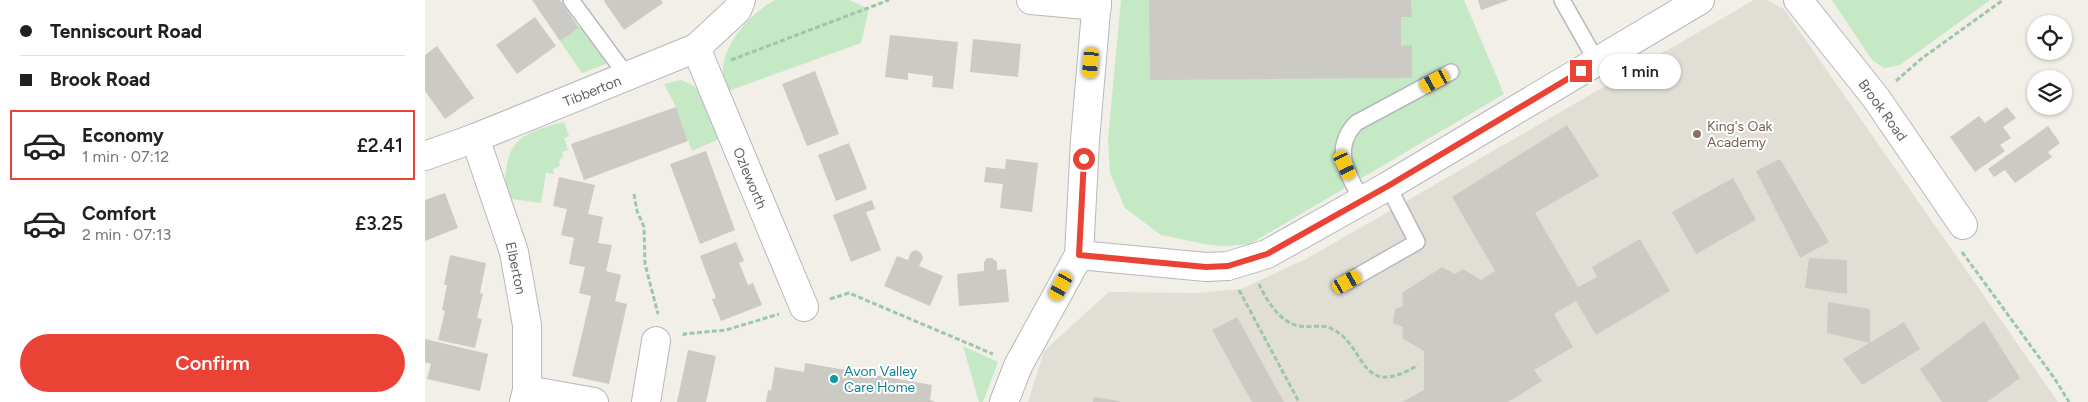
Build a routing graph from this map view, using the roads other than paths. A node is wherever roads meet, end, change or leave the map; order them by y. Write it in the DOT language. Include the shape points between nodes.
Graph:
graph roads {
  1 [pos="571,0"];
  2 [pos="741,0"];
  3 [pos="1031,0"];
  4 [pos="1562,0"];
  5 [pos="1700,0"];
  6 [pos="1799,0"];
  7 [pos="1097,3"];
  8 [pos="701,59"];
  9 [pos="1597,62"];
  10 [pos="1451,72"];
  11 [pos="627,76"];
  12 [pos="475,138"];
  13 [pos="425,156"];
  14 [pos="1388,186"];
  15 [pos="1361,201"];
  16 [pos="1958,217"];
  17 [pos="1079,255"];
  18 [pos="1347,282"];
  19 [pos="804,307"];
  20 [pos="656,341"];
  21 [pos="525,396"];
  22 [pos="594,402"];
  23 [pos="646,402"];
  24 [pos="1004,402"];
  1 -- 11 [label="lane"];
  2 -- 8 [label="street, Tibberton"];
  3 -- 7 [label="street"];
  4 -- 9 [label="lane"];
  5 -- 9 [label="street"];
  6 -- 16 [label="street, Brook Road" via="1876,98"];
  7 -- 17 [label="street"];
  8 -- 11 [label="street, Tibberton"];
  8 -- 19 [label="street, Ozleworth"];
  9 -- 14 [label="street"];
  10 -- 15 [label="lane" via="1357,123 1348,132 1343,145 1345,165"];
  11 -- 12 [label="street, Tibberton"];
  12 -- 13 [label="street, Tibberton"];
  12 -- 21 [label="street, Elberton" via="515,252 527,325"];
  14 -- 15 [label="street"];
  14 -- 18 [label="lane" via="1417,242"];
  15 -- 17 [label="street" via="1267,254 1248,261 1206,267"];
  17 -- 24 [label="street" via="1019,366"];
  20 -- 23 [label="street"];
  21 -- 22 [label="street"];
}
